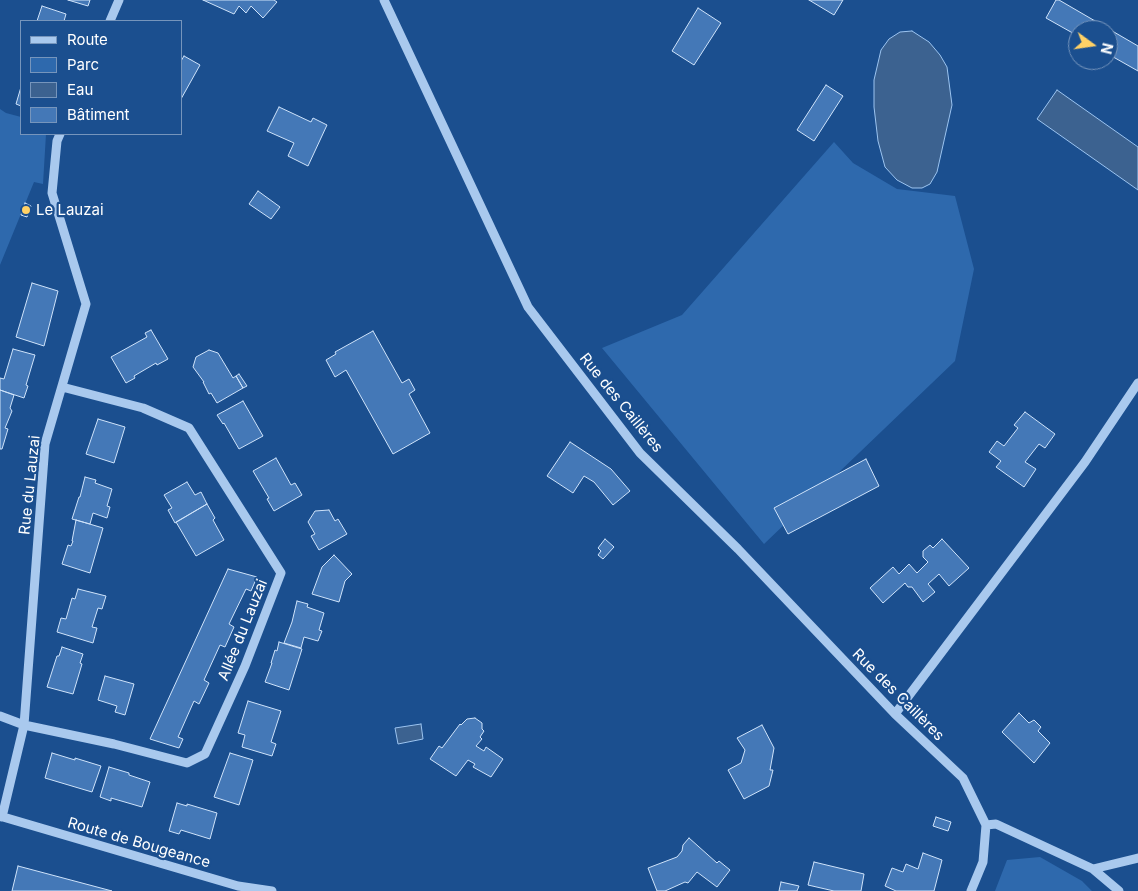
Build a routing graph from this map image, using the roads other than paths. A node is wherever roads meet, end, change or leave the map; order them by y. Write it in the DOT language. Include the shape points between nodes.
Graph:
graph roads {
  1 [pos="120,0"];
  2 [pos="384,0"];
  3 [pos="110,20"];
  4 [pos="60,135"];
  5 [pos="1138,384"];
  6 [pos="62,387"];
  7 [pos="895,714"];
  8 [pos="0,716"];
  9 [pos="24,724"];
  10 [pos="1,817"];
  11 [pos="986,825"];
  12 [pos="1138,858"];
  13 [pos="1093,869"];
  14 [pos="272,891"];
  15 [pos="971,891"];
  16 [pos="1119,891"];
  1 -- 3 [label="street"];
  2 -- 7 [label="street, Rue des Caillères" via="528,307 640,453 738,549"];
  4 -- 6 [label="street, Rue du Lauzai" via="52,193 86,304"];
  5 -- 7 [label="street" via="1085,462"];
  6 -- 9 [label="street, Rue du Lauzai" via="45,444"];
  6 -- 9 [label="street, Allée du Lauzai" via="142,408 189,428 281,573 245,666 205,754 187,763"];
  7 -- 11 [label="street, Rue des Caillères" via="963,778"];
  8 -- 9 [label="street, Allée du Lauzai"];
  9 -- 10 [label="street, Rue du Lauzai"];
  10 -- 14 [label="street, Route de Bougeance" via="238,886"];
  11 -- 13 [label="street" via="996,824"];
  11 -- 15 [label="street" via="983,862"];
  12 -- 13 [label="street"];
  13 -- 16 [label="street"];
}
